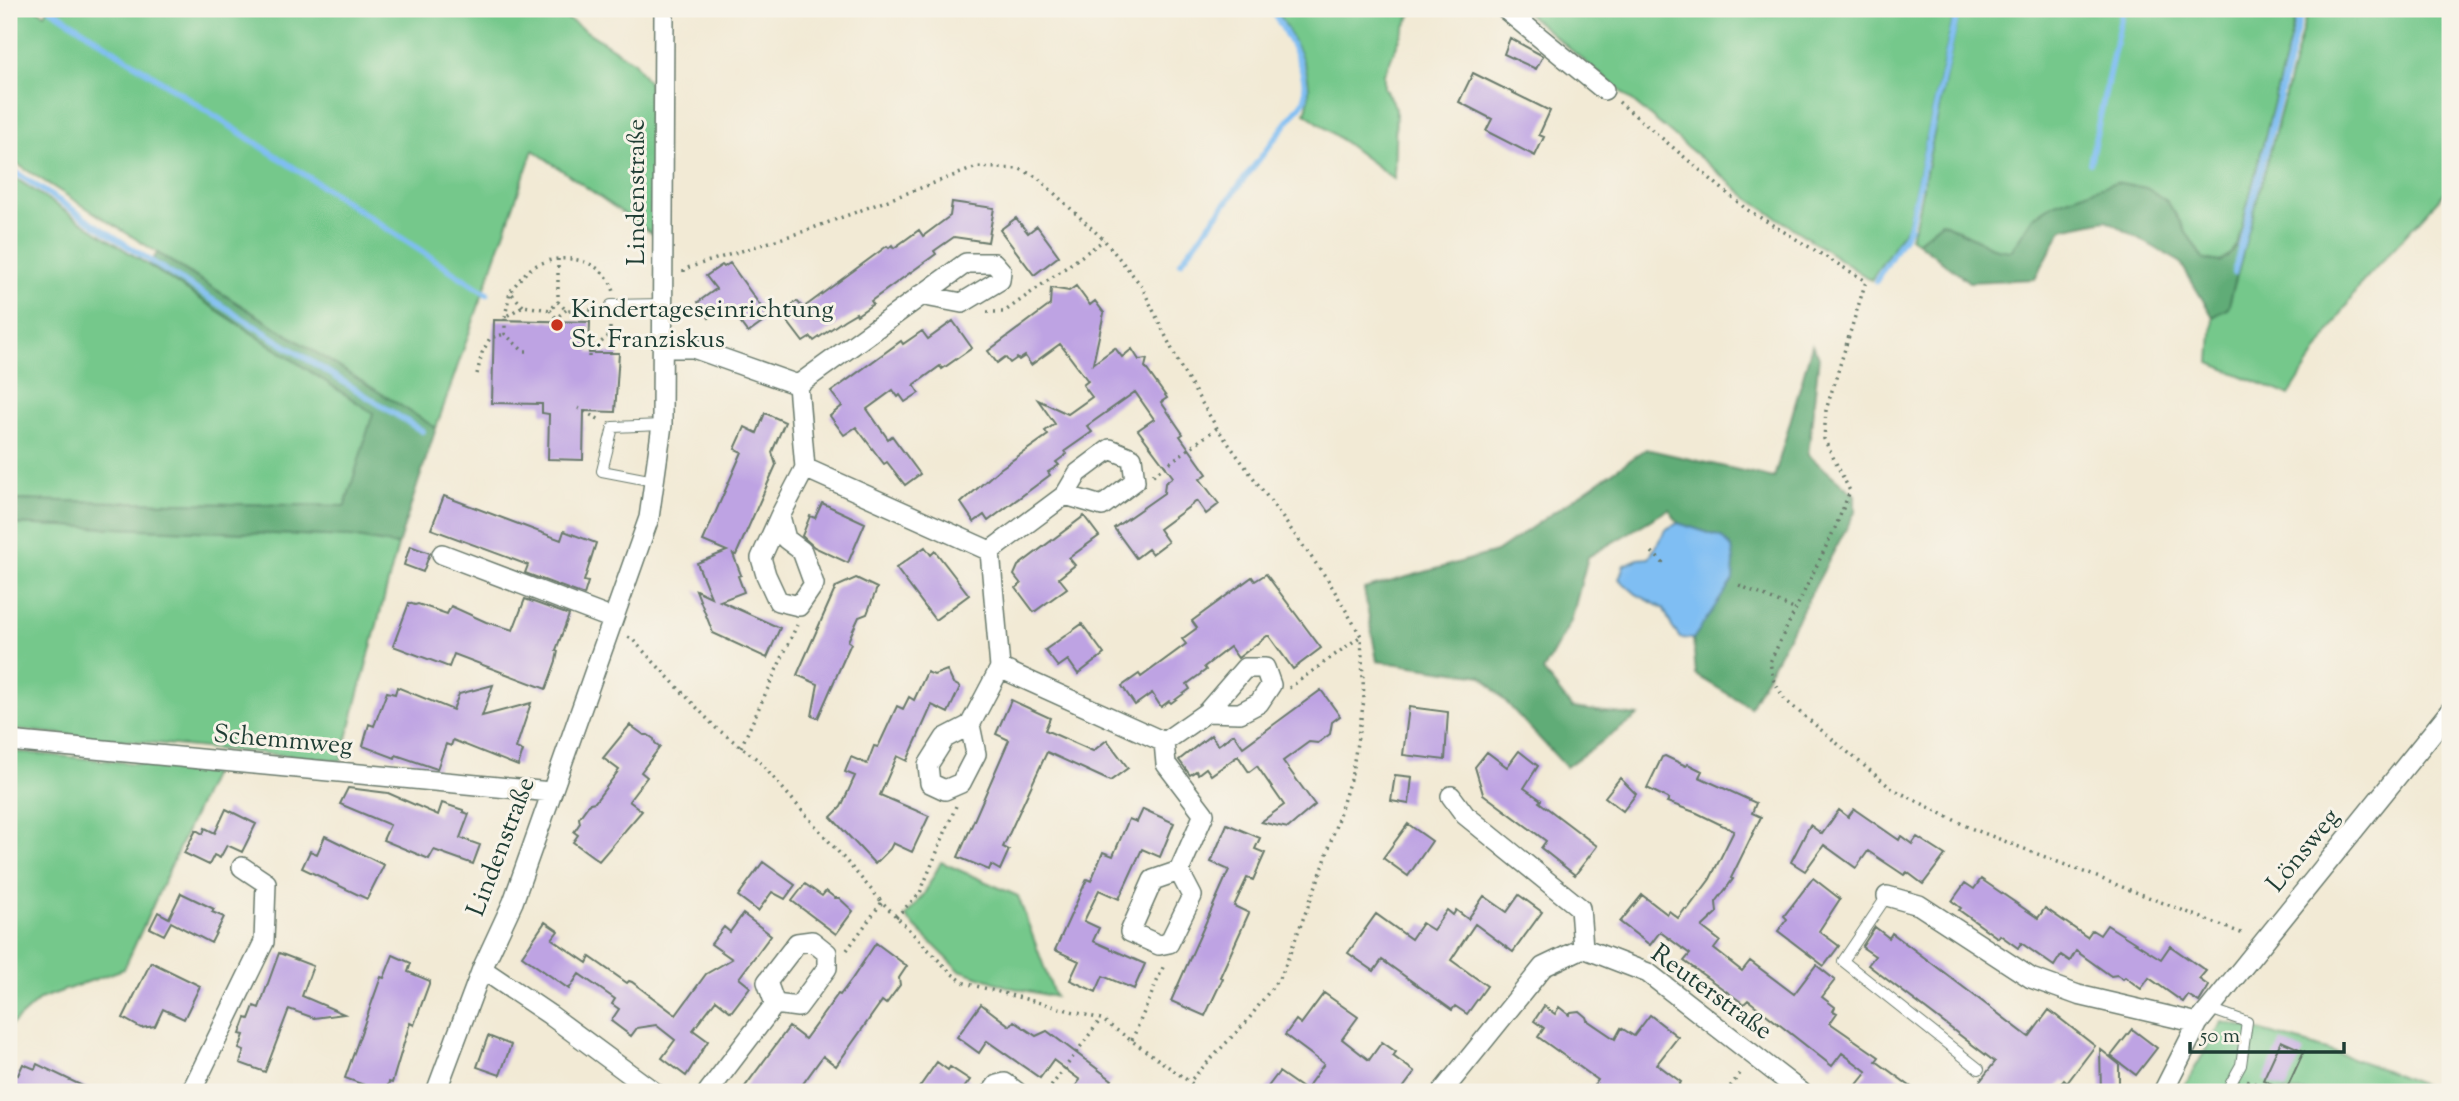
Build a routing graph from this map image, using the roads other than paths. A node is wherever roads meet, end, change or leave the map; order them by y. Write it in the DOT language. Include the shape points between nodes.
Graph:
graph roads {
  1 [pos="664,9"];
  2 [pos="1505,9"];
  3 [pos="1604,90"];
  4 [pos="920,295"];
  5 [pos="663,304"];
  6 [pos="610,308"];
  7 [pos="664,348"];
  8 [pos="798,385"];
  9 [pos="662,425"];
  10 [pos="805,468"];
  11 [pos="654,481"];
  12 [pos="1065,495"];
  13 [pos="780,516"];
  14 [pos="990,551"];
  15 [pos="442,554"];
  16 [pos="612,624"];
  17 [pos="1000,667"];
  18 [pos="2450,711"];
  19 [pos="1207,712"];
  20 [pos="970,725"];
  21 [pos="9,741"];
  22 [pos="1164,742"];
  23 [pos="551,792"];
  24 [pos="1451,796"];
  25 [pos="242,867"];
  26 [pos="1179,871"];
  27 [pos="1887,896"];
  28 [pos="1583,948"];
  29 [pos="482,969"];
  30 [pos="775,1004"];
  31 [pos="2204,1016"];
  32 [pos="1979,1069"];
  33 [pos="191,1092"];
  34 [pos="436,1092"];
  35 [pos="654,1092"];
  36 [pos="708,1092"];
  37 [pos="992,1092"];
  38 [pos="1017,1092"];
  39 [pos="1442,1092"];
  40 [pos="1801,1092"];
  41 [pos="2163,1092"];
  42 [pos="2226,1092"];
  1 -- 5 [label="street, Lindenstraße"];
  2 -- 3 [label="street"];
  4 -- 4 [label="street" via="965,263 994,263 1001,271 1000,280 962,303"];
  4 -- 8 [label="street"];
  5 -- 6 [label="lane"];
  5 -- 7 [label="street, Lindenstraße"];
  7 -- 8 [label="street" via="693,348"];
  7 -- 9 [label="street, Lindenstraße"];
  8 -- 10 [label="street"];
  9 -- 11 [label="street, Lindenstraße"];
  9 -- 11 [label="lane" via="613,427 603,471"];
  10 -- 13 [label="street"];
  10 -- 14 [label="street"];
  11 -- 16 [label="street, Lindenstraße" via="649,518"];
  12 -- 12 [label="street" via="1102,506 1135,481 1132,458 1110,449 1078,473"];
  12 -- 14 [label="street"];
  13 -- 13 [label="street" via="786,539 802,551 814,584 799,606 778,601 761,558"];
  14 -- 17 [label="street"];
  15 -- 16 [label="street"];
  16 -- 23 [label="street, Lindenstraße"];
  17 -- 20 [label="street"];
  17 -- 22 [label="street"];
  18 -- 31 [label="street, Lönsweg"];
  19 -- 19 [label="street" via="1240,713 1259,703 1271,685 1265,668 1245,668"];
  19 -- 22 [label="street"];
  20 -- 20 [label="street" via="944,738 929,765 930,783 945,790 961,783 976,754"];
  21 -- 23 [label="street, Schemmweg"];
  22 -- 26 [label="street" via="1167,764 1204,814"];
  23 -- 29 [label="street, Lindenstraße" via="513,902"];
  24 -- 28 [label="street" via="1465,815 1580,908"];
  25 -- 33 [label="street" via="266,883 264,942"];
  26 -- 26 [label="street" via="1192,896 1169,943 1159,945 1130,932 1153,880"];
  27 -- 31 [label="street" via="1919,905 2031,978 2078,995"];
  27 -- 32 [label="lane" via="1843,961"];
  28 -- 39 [label="street" via="1543,967"];
  28 -- 40 [label="street, Reuterstraße" via="1648,973"];
  29 -- 34 [label="street, Lindenstraße"];
  29 -- 35 [label="street"];
  30 -- 30 [label="street" via="798,1007 827,968 827,953 812,941 797,943 767,982"];
  30 -- 36 [label="street"];
  31 -- 41 [label="street, Lönsweg"];
  31 -- 42 [label="lane" via="2247,1022 2241,1065"];
  37 -- 38 [label="street" via="1005,1083"];
}
